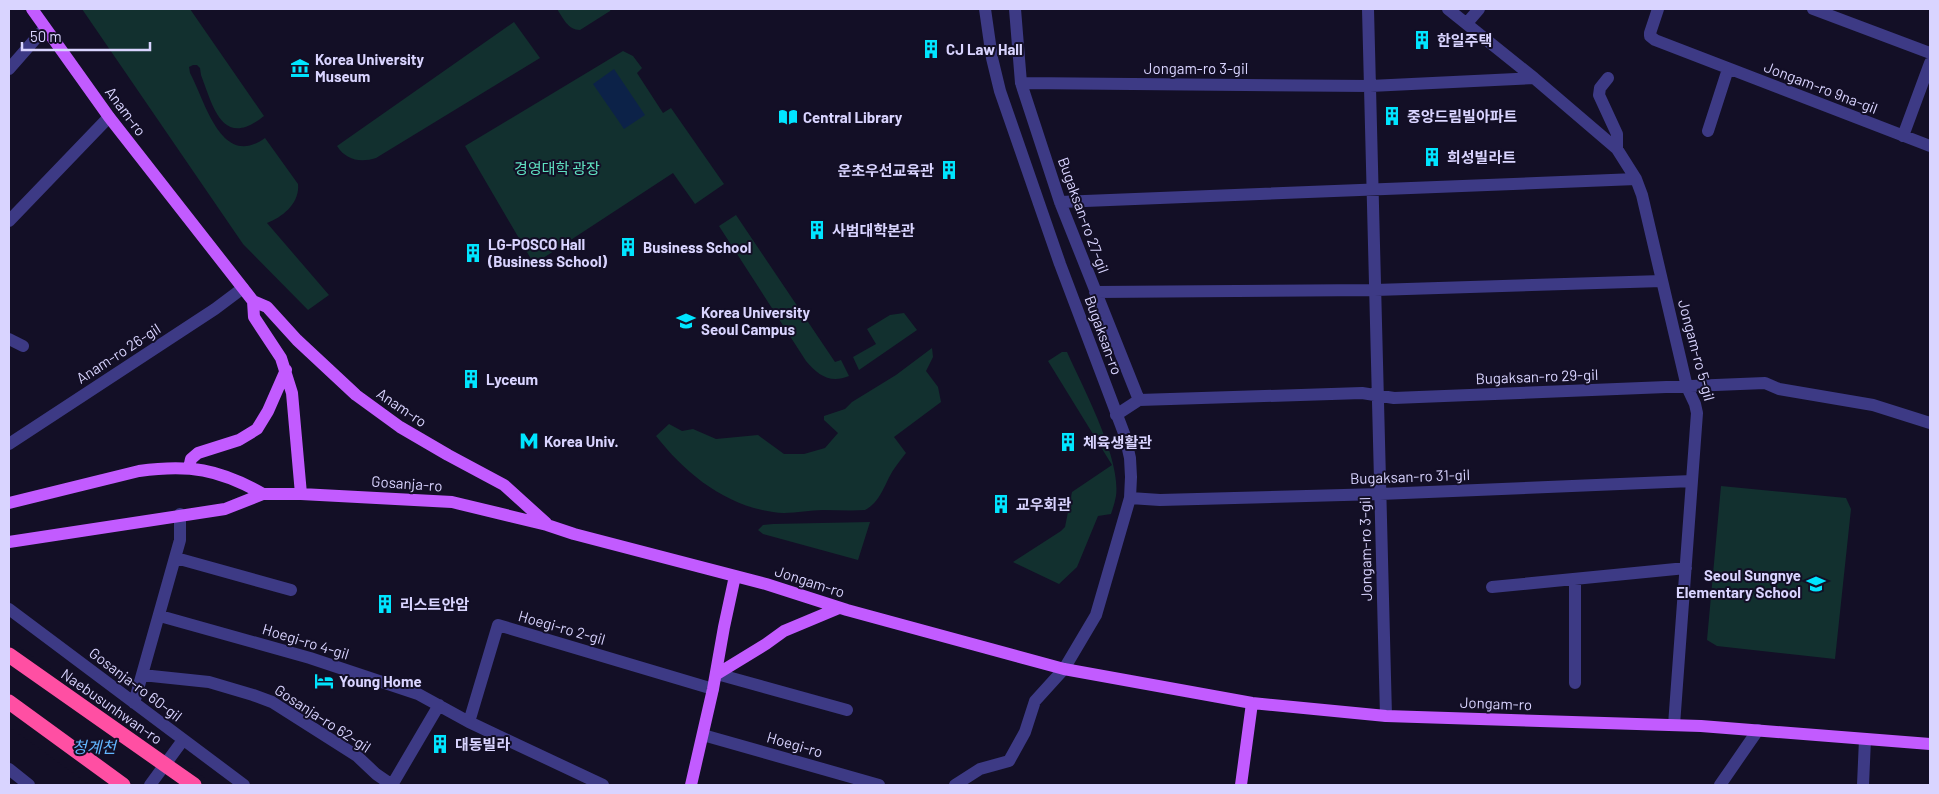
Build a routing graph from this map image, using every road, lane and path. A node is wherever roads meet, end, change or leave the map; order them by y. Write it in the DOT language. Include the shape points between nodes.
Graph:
graph roads {
  1 [pos="32,9"];
  2 [pos="985,9"];
  3 [pos="1014,9"];
  4 [pos="1368,9"];
  5 [pos="1448,9"];
  6 [pos="1480,9"];
  7 [pos="1658,9"];
  8 [pos="1812,9"];
  9 [pos="1467,23"];
  10 [pos="45,28"];
  11 [pos="1930,53"];
  12 [pos="1930,63"];
  13 [pos="9,69"];
  14 [pos="1728,69"];
  15 [pos="1534,78"];
  16 [pos="1608,78"];
  17 [pos="1021,83"];
  18 [pos="1370,86"];
  19 [pos="109,117"];
  20 [pos="1708,131"];
  21 [pos="1903,136"];
  22 [pos="1930,146"];
  23 [pos="1617,149"];
  24 [pos="1636,179"];
  25 [pos="1372,189"];
  26 [pos="1060,202"];
  27 [pos="10,217"];
  28 [pos="1662,281"];
  29 [pos="243,288"];
  30 [pos="1375,290"];
  31 [pos="1096,292"];
  32 [pos="252,301"];
  33 [pos="9,339"];
  34 [pos="23,346"];
  35 [pos="286,370"];
  36 [pos="1687,387"];
  37 [pos="1377,396"];
  38 [pos="1139,400"];
  39 [pos="1116,415"];
  40 [pos="1930,423"];
  41 [pos="9,444"];
  42 [pos="189,468"];
  43 [pos="1692,481"];
  44 [pos="263,494"];
  45 [pos="302,494"];
  46 [pos="1380,494"];
  47 [pos="1130,498"];
  48 [pos="9,503"];
  49 [pos="180,514"];
  50 [pos="547,525"];
  51 [pos="9,542"];
  52 [pos="176,558"];
  53 [pos="1686,568"];
  54 [pos="735,576"];
  55 [pos="1575,579"];
  56 [pos="1492,587"];
  57 [pos="291,590"];
  58 [pos="839,608"];
  59 [pos="9,609"];
  60 [pos="160,616"];
  61 [pos="9,655"];
  62 [pos="1064,669"];
  63 [pos="717,674"];
  64 [pos="142,675"];
  65 [pos="1575,683"];
  66 [pos="713,689"];
  67 [pos="9,702"];
  68 [pos="1252,702"];
  69 [pos="134,703"];
  70 [pos="440,705"];
  71 [pos="846,710"];
  72 [pos="1386,716"];
  73 [pos="469,722"];
  74 [pos="1674,725"];
  75 [pos="1758,730"];
  76 [pos="703,735"];
  77 [pos="1865,739"];
  78 [pos="180,743"];
  79 [pos="1930,744"];
  80 [pos="9,770"];
  81 [pos="30,785"];
  82 [pos="123,785"];
  83 [pos="150,785"];
  84 [pos="194,785"];
  85 [pos="244,785"];
  86 [pos="392,785"];
  87 [pos="603,785"];
  88 [pos="690,785"];
  89 [pos="879,785"];
  90 [pos="954,785"];
  91 [pos="1241,785"];
  92 [pos="1720,785"];
  93 [pos="1863,785"];
  1 -- 10 [label="main road, Anam-ro"];
  2 -- 39 [label="street, Bugaksan-ro" via="1000,91"];
  3 -- 17 [label="street, Bugaksan-ro 27-gil"];
  4 -- 18 [label="street, Jongam-ro 3-gil"];
  5 -- 9 [label="street, Jongam-ro 5-gil"];
  6 -- 9 [label="street"];
  7 -- 14 [label="street, Jongam-ro 9na-gil" via="1650,33 1652,38"];
  8 -- 11 [label="street"];
  9 -- 15 [label="street, Jongam-ro 5-gil"];
  10 -- 13 [label="street"];
  10 -- 19 [label="main road, Anam-ro"];
  12 -- 21 [label="street"];
  14 -- 20 [label="street"];
  14 -- 21 [label="street, Jongam-ro 9na-gil"];
  15 -- 18 [label="street, Jongam-ro 3-gil"];
  15 -- 23 [label="street, Jongam-ro 5-gil"];
  16 -- 23 [label="street, Jongam-ro 5-gil" via="1600,88 1600,95 1617,134"];
  17 -- 18 [label="street, Jongam-ro 3-gil"];
  17 -- 26 [label="street, Bugaksan-ro 27-gil"];
  18 -- 25 [label="street, Jongam-ro 3-gil"];
  19 -- 27 [label="street"];
  19 -- 29 [label="main road, Anam-ro"];
  21 -- 22 [label="street, Jongam-ro 9na-gil"];
  23 -- 24 [label="street, Jongam-ro 5-gil"];
  24 -- 25 [label="street"];
  24 -- 28 [label="street, Jongam-ro 5-gil"];
  25 -- 26 [label="street"];
  25 -- 30 [label="street, Jongam-ro 3-gil"];
  26 -- 31 [label="street, Bugaksan-ro 27-gil"];
  28 -- 30 [label="street"];
  28 -- 36 [label="street, Jongam-ro 5-gil"];
  29 -- 32 [label="main road, Anam-ro"];
  29 -- 41 [label="street, Anam-ro 26-gil" via="215,310"];
  30 -- 31 [label="street"];
  30 -- 37 [label="street, Jongam-ro 3-gil"];
  31 -- 38 [label="street, Bugaksan-ro 27-gil"];
  32 -- 35 [label="main road, Anam-ro" via="254,317"];
  32 -- 50 [label="main road, Anam-ro" via="267,307 356,395 400,427 504,485"];
  33 -- 34 [label="street"];
  35 -- 42 [label="main road" via="257,429 239,440 198,453"];
  35 -- 45 [label="main road, Anam-ro" via="294,410"];
  36 -- 37 [label="street, Bugaksan-ro 29-gil"];
  36 -- 40 [label="street, Bugaksan-ro 29-gil" via="1765,383 1779,389 1873,405"];
  36 -- 43 [label="street, Jongam-ro 5-gil" via="1697,413"];
  37 -- 38 [label="street, Bugaksan-ro 29-gil" via="1362,393"];
  37 -- 46 [label="street, Jongam-ro 3-gil"];
  38 -- 39 [label="street"];
  39 -- 47 [label="street, Bugaksan-ro" via="1130,458"];
  42 -- 44 [label="main road, Gosanja-ro" via="226,475"];
  42 -- 48 [label="main road, Gosanja-ro" via="139,470"];
  43 -- 46 [label="street, Bugaksan-ro 31-gil"];
  43 -- 53 [label="street, Jongam-ro 5-gil"];
  44 -- 45 [label="main road, Gosanja-ro"];
  44 -- 49 [label="main road, Gosanja-ro" via="225,509"];
  45 -- 50 [label="main road, Gosanja-ro" via="452,502"];
  46 -- 47 [label="street, Bugaksan-ro 31-gil"];
  46 -- 72 [label="street, Jongam-ro 3-gil"];
  47 -- 62 [label="street, Bugaksan-ro" via="1096,615"];
  49 -- 51 [label="main road, Gosanja-ro"];
  49 -- 52 [label="street"];
  50 -- 54 [label="main road, Jongam-ro"];
  52 -- 57 [label="street"];
  52 -- 60 [label="street"];
  53 -- 55 [label="street"];
  53 -- 74 [label="street, Jongam-ro 5-gil"];
  54 -- 58 [label="main road, Jongam-ro"];
  54 -- 63 [label="main road"];
  55 -- 56 [label="street"];
  55 -- 65 [label="street"];
  58 -- 62 [label="main road, Jongam-ro"];
  58 -- 63 [label="main road" via="784,631"];
  59 -- 69 [label="street, Gosanja-ro 60-gil"];
  60 -- 64 [label="street"];
  60 -- 70 [label="street, Hoegi-ro 4-gil" via="310,658 418,694"];
  61 -- 84 [label="highway, Naebusunhwan-ro, bridge"];
  62 -- 68 [label="main road, Jongam-ro"];
  62 -- 90 [label="street" via="1035,701 1025,732 1009,761 980,769"];
  63 -- 66 [label="main road"];
  63 -- 71 [label="street"];
  64 -- 69 [label="street"];
  64 -- 86 [label="street, Gosanja-ro 62-gil" via="209,682 272,702 358,756"];
  66 -- 73 [label="street, Hoegi-ro 2-gil" via="498,625"];
  66 -- 76 [label="main road"];
  67 -- 82 [label="highway"];
  68 -- 72 [label="main road, Jongam-ro"];
  68 -- 91 [label="main road"];
  69 -- 78 [label="street, Gosanja-ro 60-gil"];
  70 -- 73 [label="street, Hoegi-ro 4-gil"];
  70 -- 86 [label="street"];
  72 -- 74 [label="main road, Jongam-ro"];
  73 -- 87 [label="street, Hoegi-ro 4-gil"];
  74 -- 75 [label="main road, Jongam-ro"];
  75 -- 77 [label="main road, Jongam-ro"];
  75 -- 92 [label="street"];
  76 -- 88 [label="main road"];
  76 -- 89 [label="street, Hoegi-ro"];
  77 -- 79 [label="main road, Jongam-ro"];
  77 -- 93 [label="street"];
  78 -- 83 [label="street"];
  78 -- 85 [label="street, Gosanja-ro 60-gil"];
  80 -- 81 [label="street"];
}
